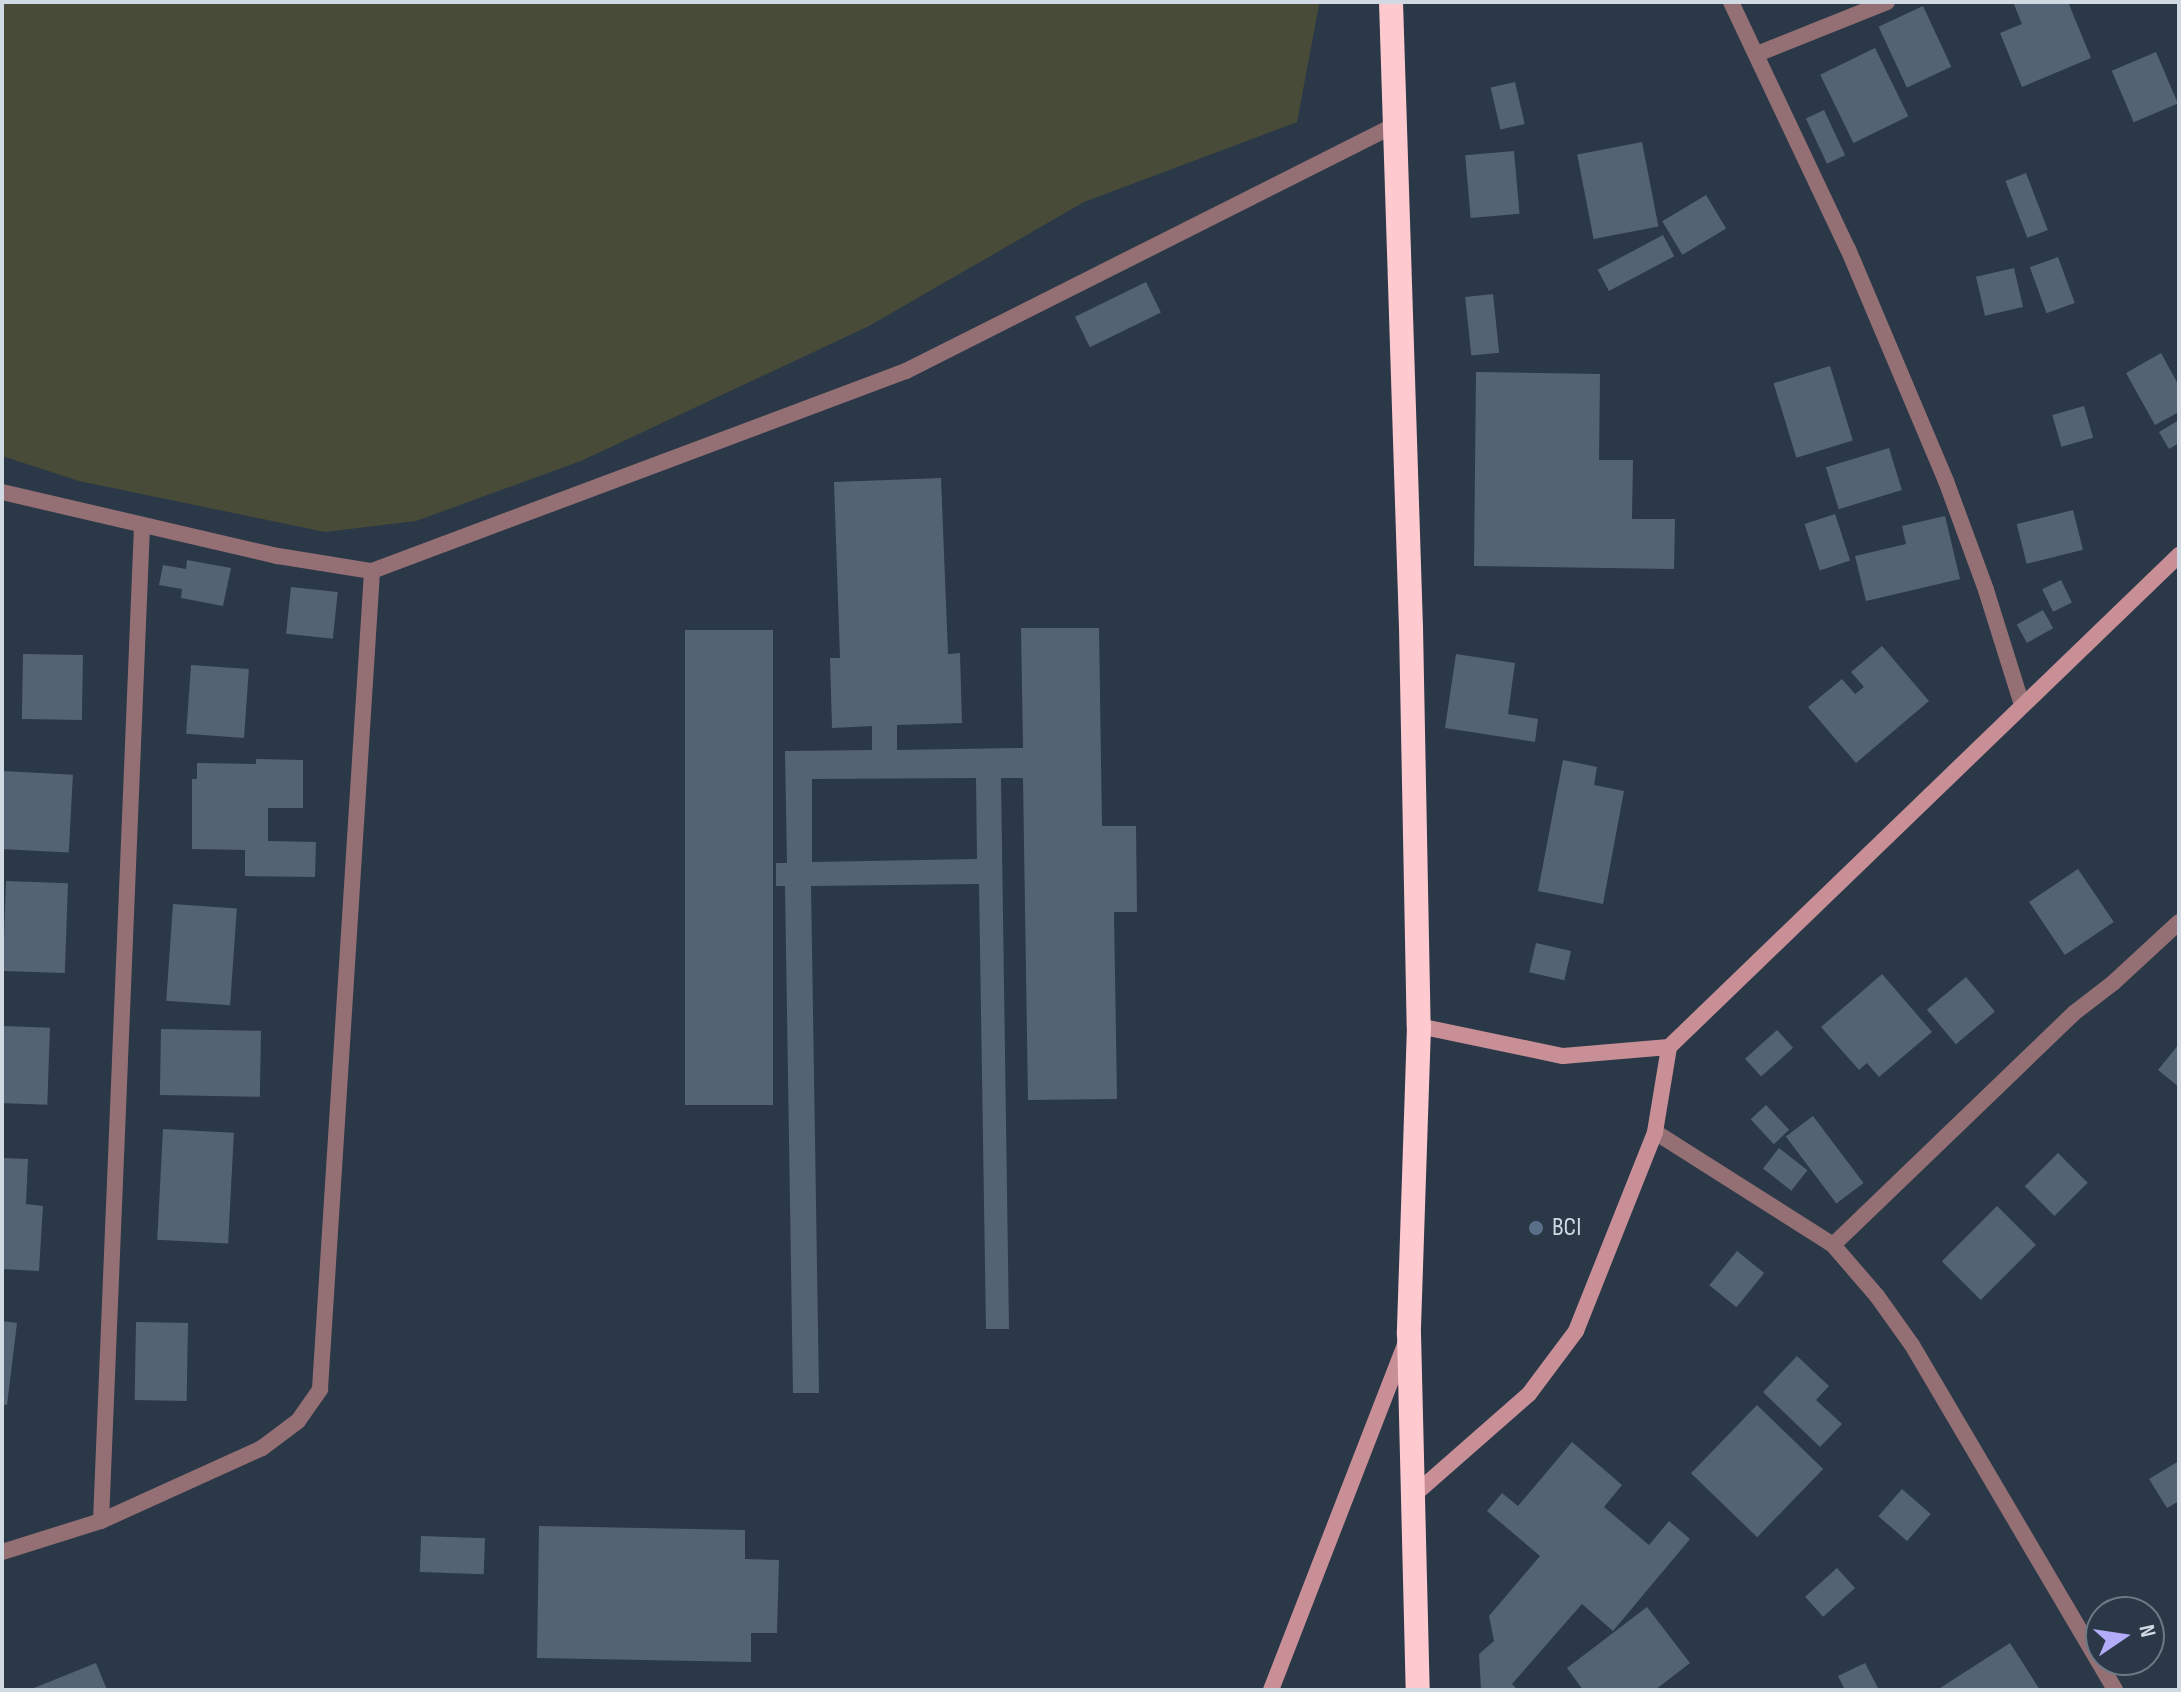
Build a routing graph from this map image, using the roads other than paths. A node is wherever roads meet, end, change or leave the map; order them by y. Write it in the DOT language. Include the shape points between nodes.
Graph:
graph roads {
  1 [pos="1391,2"];
  2 [pos="1731,2"];
  3 [pos="1887,2"];
  4 [pos="1757,54"];
  5 [pos="1395,125"];
  6 [pos="2,492"];
  7 [pos="142,525"];
  8 [pos="2179,555"];
  9 [pos="372,571"];
  10 [pos="2022,705"];
  11 [pos="2179,922"];
  12 [pos="1419,1026"];
  13 [pos="1669,1047"];
  14 [pos="1655,1132"];
  15 [pos="1833,1245"];
  16 [pos="1409,1334"];
  17 [pos="1415,1494"];
  18 [pos="101,1521"];
  19 [pos="2,1552"];
  20 [pos="1271,1690"];
  21 [pos="1418,1690"];
  22 [pos="2115,1690"];
  1 -- 5 [label="highway"];
  2 -- 4 [label="street"];
  3 -- 4 [label="street"];
  4 -- 10 [label="street" via="1848,249 1946,481"];
  5 -- 9 [label="street" via="906,371"];
  5 -- 12 [label="highway"];
  6 -- 7 [label="street"];
  7 -- 9 [label="street"];
  7 -- 18 [label="street"];
  8 -- 10 [label="street"];
  9 -- 18 [label="street" via="320,1389 298,1421 262,1448"];
  10 -- 13 [label="street"];
  11 -- 15 [label="street" via="2074,1013"];
  12 -- 13 [label="street" via="1563,1056"];
  12 -- 16 [label="highway"];
  13 -- 14 [label="street"];
  14 -- 15 [label="street"];
  14 -- 17 [label="street" via="1576,1331 1529,1394"];
  15 -- 22 [label="street" via="1912,1345"];
  16 -- 17 [label="highway"];
  16 -- 20 [label="street"];
  17 -- 21 [label="highway"];
  18 -- 19 [label="street"];
}
